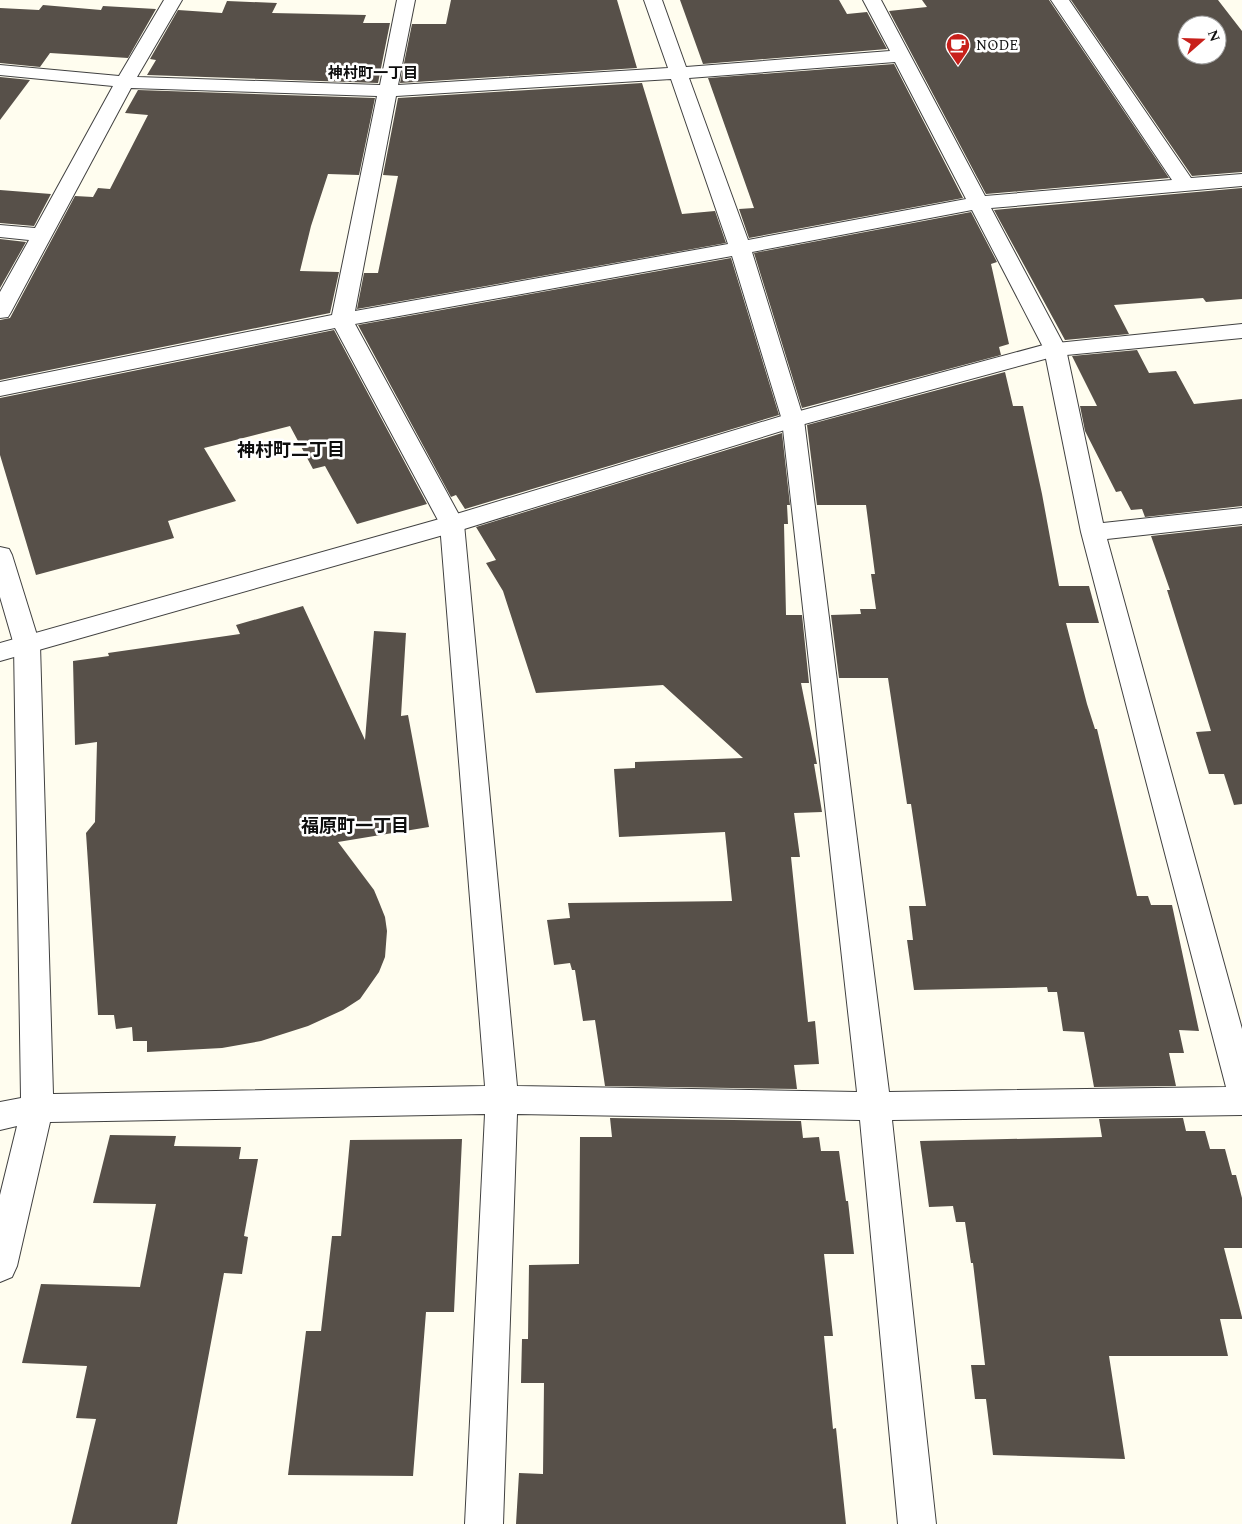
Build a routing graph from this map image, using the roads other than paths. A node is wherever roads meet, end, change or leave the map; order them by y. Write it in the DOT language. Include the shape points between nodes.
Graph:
graph roads {
  1 [pos="173,0"];
  2 [pos="406,0"];
  3 [pos="653,0"];
  4 [pos="872,0"];
  5 [pos="1060,0"];
  6 [pos="902,56"];
  7 [pos="0,70"];
  8 [pos="679,74"];
  9 [pos="125,82"];
  10 [pos="388,91"];
  11 [pos="1242,180"];
  12 [pos="1184,184"];
  13 [pos="977,203"];
  14 [pos="0,232"];
  15 [pos="42,235"];
  16 [pos="740,248"];
  17 [pos="0,312"];
  18 [pos="342,320"];
  19 [pos="1242,331"];
  20 [pos="1054,349"];
  21 [pos="0,389"];
  22 [pos="793,420"];
  23 [pos="1242,516"];
  24 [pos="452,524"];
  25 [pos="1093,532"];
  26 [pos="0,555"];
  27 [pos="13,649"];
  28 [pos="1242,1087"];
  29 [pos="502,1100"];
  30 [pos="1242,1101"];
  31 [pos="875,1106"];
  32 [pos="36,1108"];
  33 [pos="0,1116"];
  34 [pos="0,1266"];
  35 [pos="484,1524"];
  36 [pos="917,1524"];
  1 -- 9 [label="street"];
  2 -- 10 [label="street"];
  3 -- 8 [label="street"];
  4 -- 6 [label="street"];
  5 -- 12 [label="street"];
  6 -- 8 [label="street"];
  6 -- 13 [label="street"];
  7 -- 9 [label="street"];
  8 -- 10 [label="street"];
  8 -- 16 [label="street"];
  9 -- 10 [label="street"];
  9 -- 15 [label="street"];
  10 -- 18 [label="street"];
  11 -- 12 [label="street"];
  12 -- 13 [label="street"];
  13 -- 16 [label="street"];
  13 -- 20 [label="street"];
  14 -- 15 [label="street"];
  15 -- 17 [label="street"];
  16 -- 18 [label="street"];
  16 -- 22 [label="street"];
  18 -- 21 [label="street"];
  18 -- 24 [label="street"];
  19 -- 20 [label="street"];
  20 -- 22 [label="street"];
  20 -- 25 [label="street"];
  22 -- 24 [label="street"];
  22 -- 31 [label="street"];
  23 -- 25 [label="street"];
  24 -- 27 [label="street"];
  24 -- 29 [label="street"];
  25 -- 28 [label="street"];
  26 -- 27 [label="street"];
  27 -- 32 [label="street"];
  29 -- 31 [label="street"];
  29 -- 32 [label="street"];
  29 -- 35 [label="street"];
  30 -- 31 [label="street"];
  31 -- 36 [label="street"];
  32 -- 33 [label="street"];
  32 -- 34 [label="street"];
}
